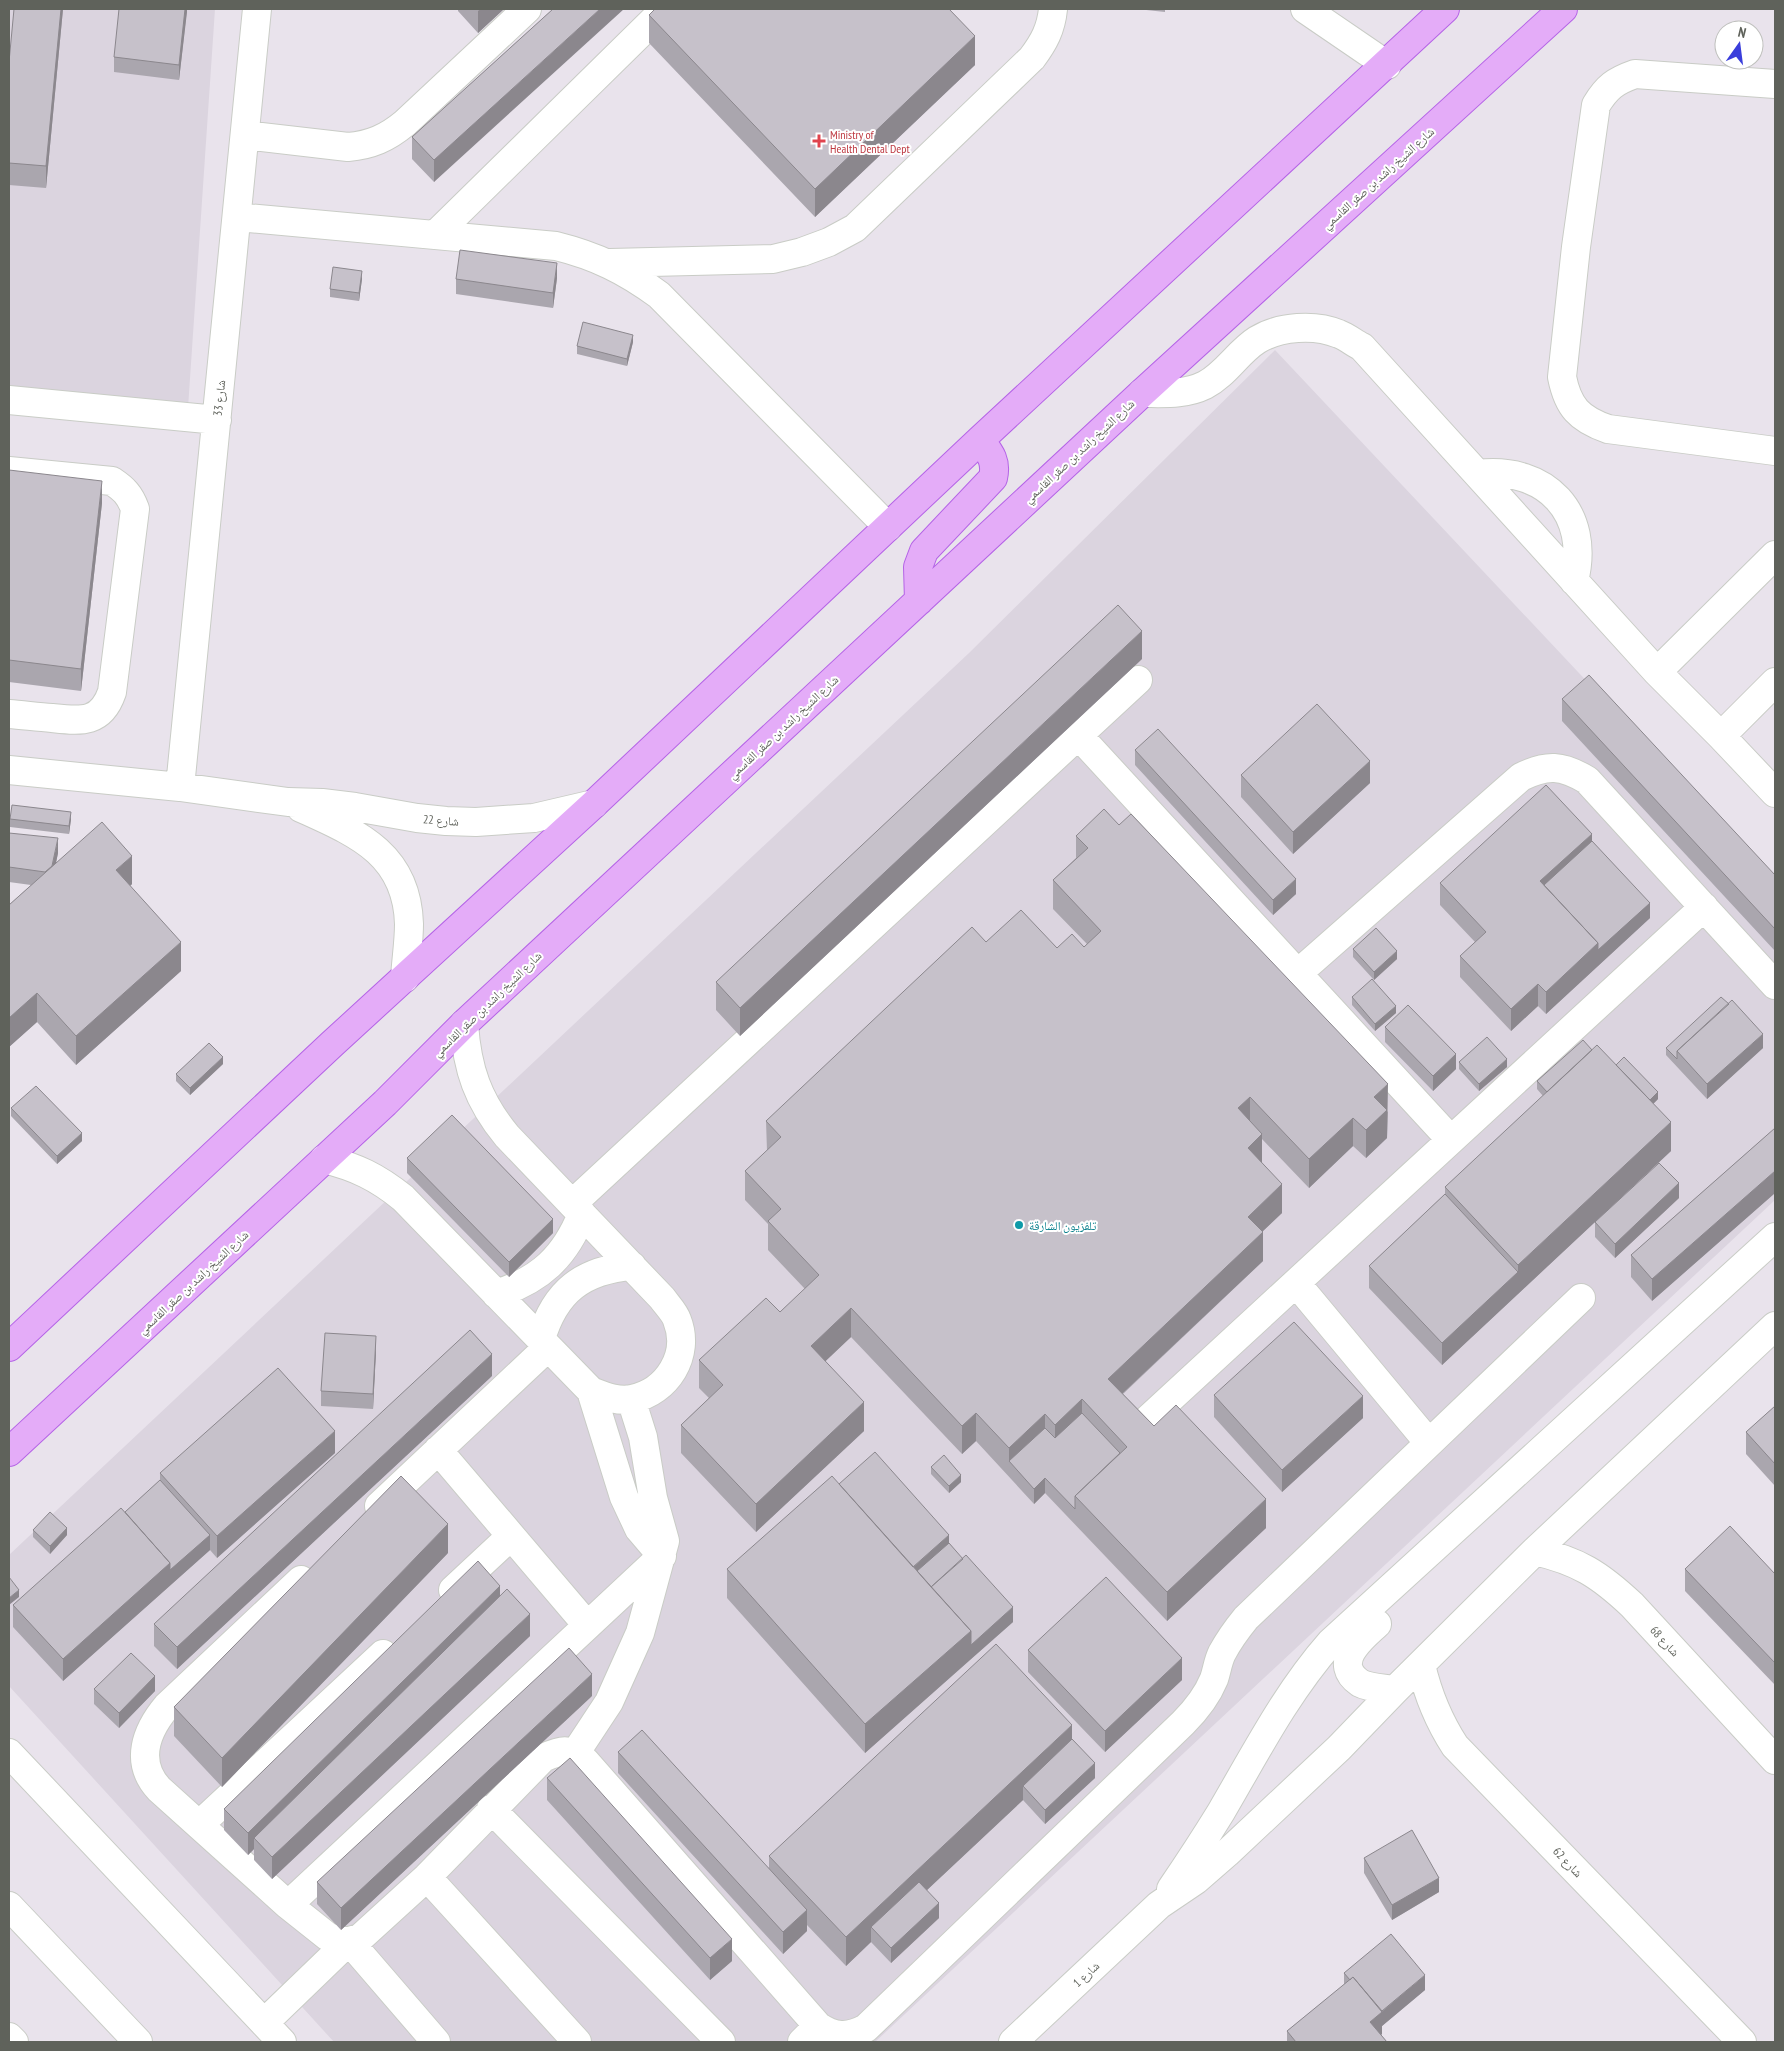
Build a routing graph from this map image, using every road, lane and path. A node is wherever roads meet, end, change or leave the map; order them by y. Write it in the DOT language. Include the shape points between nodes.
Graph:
graph roads {
  1 [pos="257,9"];
  2 [pos="527,9"];
  3 [pos="666,9"];
  4 [pos="1053,9"];
  5 [pos="1305,9"];
  6 [pos="1445,9"];
  7 [pos="1563,9"];
  8 [pos="1387,65"];
  9 [pos="1775,84"];
  10 [pos="245,135"];
  11 [pos="237,217"];
  12 [pos="435,235"];
  13 [pos="608,263"];
  14 [pos="1142,393"];
  15 [pos="9,400"];
  16 [pos="217,420"];
  17 [pos="980,440"];
  18 [pos="1775,451"];
  19 [pos="9,471"];
  20 [pos="1478,474"];
  21 [pos="888,527"];
  22 [pos="1775,555"];
  23 [pos="1574,581"];
  24 [pos="919,601"];
  25 [pos="1656,672"];
  26 [pos="1138,680"];
  27 [pos="1775,682"];
  28 [pos="9,714"];
  29 [pos="1078,735"];
  30 [pos="1722,736"];
  31 [pos="9,770"];
  32 [pos="180,787"];
  33 [pos="1775,793"];
  34 [pos="288,802"];
  35 [pos="594,804"];
  36 [pos="1704,907"];
  37 [pos="1297,974"];
  38 [pos="405,978"];
  39 [pos="1775,985"];
  40 [pos="464,1024"];
  41 [pos="1451,1140"];
  42 [pos="324,1159"];
  43 [pos="577,1209"];
  44 [pos="1775,1237"];
  45 [pos="632,1266"];
  46 [pos="1296,1283"];
  47 [pos="496,1294"];
  48 [pos="1581,1298"];
  49 [pos="1775,1326"];
  50 [pos="544,1343"];
  51 [pos="9,1347"];
  52 [pos="591,1390"];
  53 [pos="631,1399"];
  54 [pos="1147,1420"];
  55 [pos="1430,1443"];
  56 [pos="438,1450"];
  57 [pos="9,1452"];
  58 [pos="360,1524"];
  59 [pos="511,1536"];
  60 [pos="1535,1551"];
  61 [pos="662,1556"];
  62 [pos="1422,1559"];
  63 [pos="317,1565"];
  64 [pos="431,1610"];
  65 [pos="588,1625"];
  66 [pos="402,1637"];
  67 [pos="1421,1665"];
  68 [pos="1394,1690"];
  69 [pos="576,1752"];
  70 [pos="9,1753"];
  71 [pos="1775,1760"];
  72 [pos="491,1809"];
  73 [pos="199,1825"];
  74 [pos="428,1877"];
  75 [pos="288,1905"];
  76 [pos="1159,1905"];
  77 [pos="9,1906"];
  78 [pos="349,1942"];
  79 [pos="273,2033"];
  80 [pos="810,2034"];
  81 [pos="9,2036"];
  82 [pos="14,2042"];
  83 [pos="138,2042"];
  84 [pos="436,2042"];
  85 [pos="577,2042"];
  86 [pos="721,2042"];
  87 [pos="1012,2042"];
  88 [pos="1742,2042"];
  1 -- 10 [label="street, شارع 33"];
  2 -- 10 [label="street" via="405,123 379,141 348,147"];
  3 -- 12 [label="street"];
  4 -- 13 [label="street" via="1044,42 1032,58 854,228 829,242 773,259"];
  5 -- 8 [label="street"];
  6 -- 8 [label="main road"];
  7 -- 14 [label="main road, شارع الشيخ راشد بن صقر القاسمي"];
  8 -- 17 [label="main road"];
  9 -- 18 [label="street" via="1635,74 1618,80 1605,91 1596,105 1562,377 1565,396 1591,423"];
  10 -- 11 [label="street, شارع 33"];
  11 -- 12 [label="street"];
  11 -- 16 [label="street, شارع 33"];
  12 -- 13 [label="street" via="556,246 583,252"];
  13 -- 21 [label="street" via="659,295"];
  14 -- 20 [label="street" via="1190,391 1206,384 1258,340 1284,330 1311,328 1338,334 1362,347"];
  14 -- 24 [label="main road, شارع الشيخ راشد بن صقر القاسمي"];
  15 -- 16 [label="street"];
  16 -- 32 [label="street, شارع 33"];
  17 -- 21 [label="main road"];
  17 -- 24 [label="main road" via="994,458 993,478 924,551 918,568"];
  19 -- 28 [label="street" via="112,481 127,493 135,509 108,704 89,719 76,721"];
  20 -- 23 [label="street"];
  20 -- 23 [label="street" via="1510,473 1525,477 1540,484 1558,500 1571,519 1576,534 1578,565"];
  21 -- 35 [label="main road"];
  22 -- 25 [label="street"];
  23 -- 25 [label="street"];
  24 -- 40 [label="main road, شارع الشيخ راشد بن صقر القاسمي"];
  25 -- 30 [label="street"];
  26 -- 29 [label="street"];
  27 -- 30 [label="street"];
  29 -- 37 [label="street"];
  29 -- 43 [label="street"];
  30 -- 33 [label="street"];
  31 -- 32 [label="street, شارع 22"];
  32 -- 34 [label="street, شارع 22"];
  34 -- 35 [label="street, شارع 22" via="322,803 417,818 476,822 534,818"];
  34 -- 38 [label="street, شارع 22" via="352,832 371,844 387,861 399,880 406,901 409,924"];
  35 -- 38 [label="main road"];
  36 -- 37 [label="street" via="1587,780 1572,771 1554,767 1536,769 1521,777"];
  36 -- 39 [label="street"];
  36 -- 41 [label="street"];
  37 -- 41 [label="street"];
  38 -- 51 [label="main road"];
  40 -- 42 [label="main road, شارع الشيخ راشد بن صقر القاسمي"];
  40 -- 43 [label="street" via="471,1072 491,1116"];
  41 -- 46 [label="street"];
  42 -- 47 [label="street" via="366,1172 385,1184 418,1213"];
  42 -- 57 [label="main road, شارع الشيخ راشد بن صقر القاسمي"];
  43 -- 45 [label="street"];
  43 -- 47 [label="street" via="574,1233 549,1266 515,1288"];
  44 -- 62 [label="street"];
  45 -- 50 [label="street" via="611,1268 572,1286 547,1319"];
  45 -- 53 [label="street" via="662,1298 677,1320 682,1346 674,1371 656,1390"];
  46 -- 54 [label="street"];
  46 -- 55 [label="street"];
  47 -- 50 [label="street"];
  48 -- 55 [label="street"];
  49 -- 60 [label="street"];
  50 -- 52 [label="street"];
  50 -- 56 [label="street"];
  52 -- 53 [label="street" via="611,1399"];
  52 -- 61 [label="street" via="624,1497 639,1529"];
  53 -- 61 [label="street" via="643,1437 652,1498 665,1541"];
  55 -- 80 [label="street" via="1246,1618 1221,1655 1214,1678 1196,1710 866,2028 846,2036"];
  56 -- 58 [label="street"];
  56 -- 59 [label="street"];
  59 -- 64 [label="street"];
  59 -- 65 [label="street"];
  60 -- 67 [label="street"];
  60 -- 71 [label="street, شارع 68" via="1579,1565 1611,1585"];
  61 -- 65 [label="street"];
  61 -- 69 [label="street" via="640,1633 609,1702"];
  62 -- 68 [label="street" via="1418,1575 1400,1604 1350,1650 1348,1662 1352,1674 1361,1683"];
  62 -- 76 [label="street" via="1330,1642 1314,1661"];
  63 -- 73 [label="street" via="167,1706 151,1728 145,1753 150,1779"];
  65 -- 75 [label="street"];
  66 -- 73 [label="street"];
  67 -- 68 [label="street"];
  67 -- 88 [label="street, شارع 62" via="1433,1708 1455,1746"];
  68 -- 76 [label="street" via="1339,1748 1227,1853 1196,1880"];
  69 -- 72 [label="street" via="560,1750 543,1758"];
  69 -- 80 [label="street"];
  70 -- 79 [label="street"];
  72 -- 74 [label="street"];
  72 -- 86 [label="street"];
  73 -- 75 [label="street"];
  74 -- 78 [label="street" via="360,1938"];
  74 -- 85 [label="street"];
  75 -- 78 [label="street" via="327,1936"];
  76 -- 87 [label="street, شارع 1"];
  77 -- 83 [label="street"];
  78 -- 79 [label="street"];
  78 -- 84 [label="street"];
  81 -- 82 [label="street"];
}
